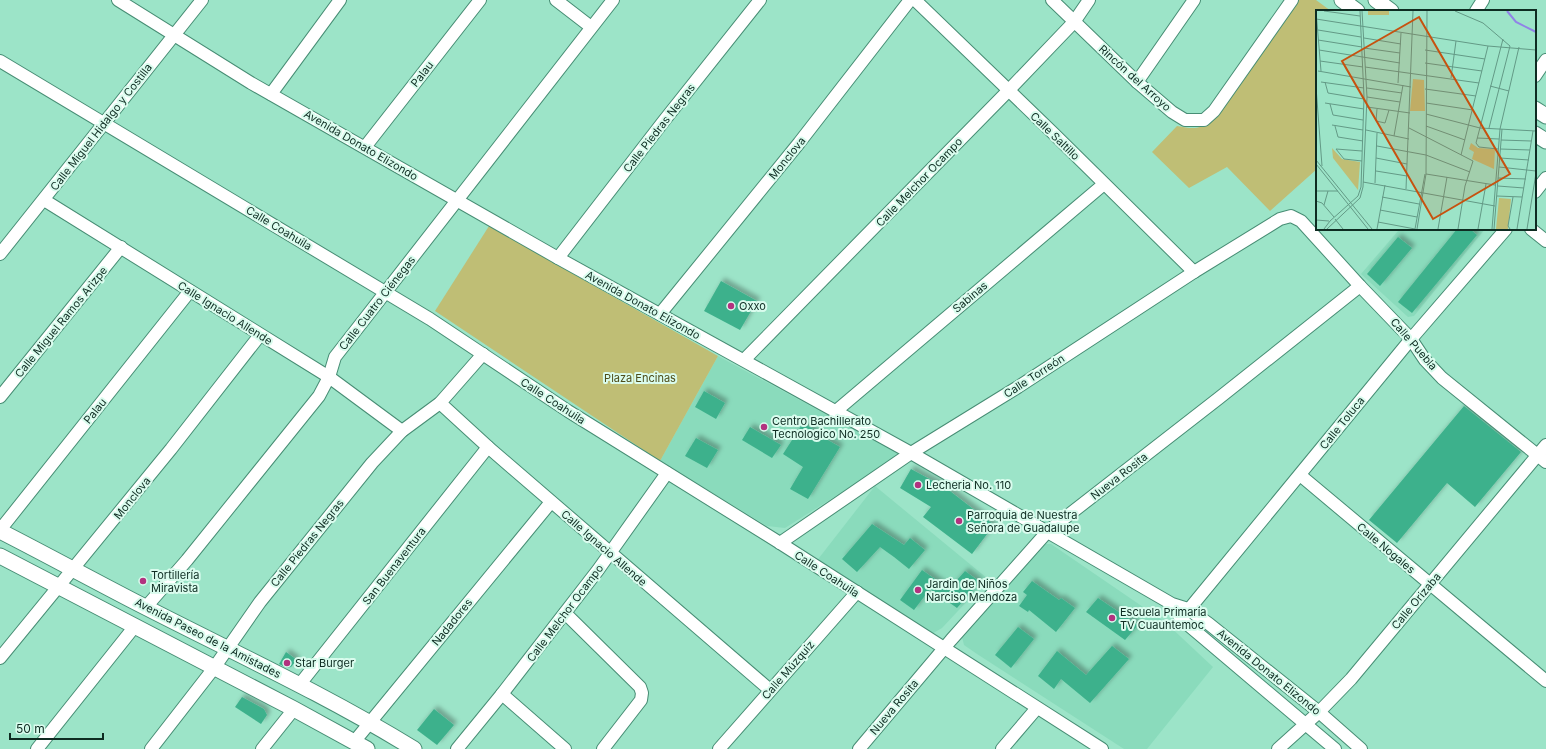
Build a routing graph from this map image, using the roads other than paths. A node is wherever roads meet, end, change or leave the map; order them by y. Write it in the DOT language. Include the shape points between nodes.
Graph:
graph roads {
  1 [pos="118,0"];
  2 [pos="202,0"];
  3 [pos="340,0"];
  4 [pos="480,0"];
  5 [pos="556,0"];
  6 [pos="613,0"];
  7 [pos="760,0"];
  8 [pos="910,0"];
  9 [pos="914,0"];
  10 [pos="1052,0"];
  11 [pos="1089,0"];
  12 [pos="1194,0"];
  13 [pos="1292,0"];
  14 [pos="1342,0"];
  15 [pos="1483,0"];
  16 [pos="1356,10"];
  17 [pos="1477,10"];
  18 [pos="1074,22"];
  19 [pos="591,27"];
  20 [pos="174,35"];
  21 [pos="0,60"];
  22 [pos="1546,60"];
  23 [pos="1536,75"];
  24 [pos="1137,82"];
  25 [pos="1008,91"];
  26 [pos="271,94"];
  27 [pos="1536,110"];
  28 [pos="1546,116"];
  29 [pos="105,124"];
  30 [pos="1536,135"];
  31 [pos="1546,141"];
  32 [pos="365,147"];
  33 [pos="1546,178"];
  34 [pos="1104,184"];
  35 [pos="1536,191"];
  36 [pos="44,200"];
  37 [pos="456,200"];
  38 [pos="1292,216"];
  39 [pos="1505,230"];
  40 [pos="1532,230"];
  41 [pos="1546,241"];
  42 [pos="121,247"];
  43 [pos="0,254"];
  44 [pos="558,258"];
  45 [pos="1194,272"];
  46 [pos="1360,286"];
  47 [pos="190,291"];
  48 [pos="386,292"];
  49 [pos="660,314"];
  50 [pos="260,335"];
  51 [pos="1411,339"];
  52 [pos="483,354"];
  53 [pos="744,360"];
  54 [pos="329,377"];
  55 [pos="0,397"];
  56 [pos="440,403"];
  57 [pos="836,411"];
  58 [pos="402,431"];
  59 [pos="1546,445"];
  60 [pos="488,448"];
  61 [pos="911,453"];
  62 [pos="1542,459"];
  63 [pos="667,473"];
  64 [pos="1300,475"];
  65 [pos="551,502"];
  66 [pos="0,530"];
  67 [pos="1048,531"];
  68 [pos="780,543"];
  69 [pos="610,553"];
  70 [pos="0,556"];
  71 [pos="74,569"];
  72 [pos="1430,585"];
  73 [pos="59,587"];
  74 [pos="857,592"];
  75 [pos="146,608"];
  76 [pos="565,613"];
  77 [pos="1185,614"];
  78 [pos="135,626"];
  79 [pos="228,648"];
  80 [pos="944,648"];
  81 [pos="0,658"];
  82 [pos="214,668"];
  83 [pos="1546,681"];
  84 [pos="300,684"];
  85 [pos="770,690"];
  86 [pos="502,694"];
  87 [pos="1036,708"];
  88 [pos="294,709"];
  89 [pos="1319,712"];
  90 [pos="371,722"];
  91 [pos="1305,724"];
  92 [pos="360,745"];
  93 [pos="37,749"];
  94 [pos="151,749"];
  95 [pos="262,749"];
  96 [pos="414,749"];
  97 [pos="457,749"];
  98 [pos="565,749"];
  99 [pos="602,749"];
  100 [pos="720,749"];
  101 [pos="859,749"];
  102 [pos="1002,749"];
  103 [pos="1102,749"];
  104 [pos="1278,749"];
  105 [pos="1335,749"];
  106 [pos="1361,749"];
  1 -- 20 [label="street, Avenida Donato Elizondo"];
  2 -- 20 [label="street, Calle Miguel Hidalgo y Costilla"];
  3 -- 26 [label="street"];
  4 -- 32 [label="street, Palau"];
  5 -- 19 [label="street"];
  6 -- 19 [label="street, Calle Cuatro Ciénegas"];
  7 -- 44 [label="street, Calle Piedras Negras"];
  8 -- 49 [label="street, Monclova" via="799,143"];
  9 -- 25 [label="street, Calle Saltillo"];
  10 -- 18 [label="street, Rincón del Arroyo"];
  11 -- 18 [label="street, Calle Melchor Ocampo"];
  12 -- 24 [label="street"];
  13 -- 24 [label="street, Rincón del Arroyo" via="1214,111 1204,120 1185,120"];
  14 -- 16 [label="street"];
  15 -- 17 [label="street"];
  18 -- 24 [label="street, Rincón del Arroyo"];
  18 -- 25 [label="street, Calle Melchor Ocampo"];
  19 -- 37 [label="street, Calle Cuatro Ciénegas"];
  20 -- 26 [label="street, Avenida Donato Elizondo"];
  20 -- 29 [label="street, Calle Miguel Hidalgo y Costilla"];
  21 -- 29 [label="street, Calle Coahuila"];
  22 -- 23 [label="street"];
  25 -- 34 [label="street, Calle Saltillo"];
  25 -- 53 [label="street, Calle Melchor Ocampo"];
  26 -- 32 [label="street, Avenida Donato Elizondo"];
  27 -- 28 [label="street"];
  29 -- 36 [label="street, Calle Miguel Hidalgo y Costilla"];
  29 -- 48 [label="street, Calle Coahuila"];
  30 -- 31 [label="street"];
  32 -- 37 [label="street, Avenida Donato Elizondo"];
  33 -- 35 [label="street"];
  34 -- 45 [label="street, Calle Saltillo"];
  34 -- 57 [label="street, Sabinas"];
  36 -- 42 [label="street, Calle Ignacio Allende"];
  36 -- 43 [label="street, Calle Miguel Hidalgo y Costilla"];
  37 -- 44 [label="street, Avenida Donato Elizondo"];
  37 -- 48 [label="street, Calle Cuatro Ciénegas"];
  38 -- 45 [label="street, Calle Torreón" via="1280,219"];
  38 -- 46 [label="street, Calle Puebla" via="1301,221"];
  39 -- 51 [label="street, Calle Toluca"];
  40 -- 41 [label="street"];
  42 -- 47 [label="street, Calle Ignacio Allende"];
  42 -- 55 [label="street, Calle Miguel Ramos Arizpe"];
  44 -- 49 [label="street, Avenida Donato Elizondo"];
  45 -- 61 [label="street, Calle Torreón" via="1018,387"];
  46 -- 51 [label="street, Calle Puebla"];
  46 -- 67 [label="street, Nueva Rosita"];
  47 -- 50 [label="street, Calle Ignacio Allende"];
  47 -- 66 [label="street, Palau"];
  48 -- 52 [label="street, Calle Coahuila"];
  48 -- 54 [label="street, Calle Cuatro Ciénegas" via="335,357"];
  49 -- 53 [label="street, Avenida Donato Elizondo"];
  50 -- 54 [label="street, Calle Ignacio Allende"];
  50 -- 71 [label="street, Monclova"];
  51 -- 62 [label="street, Calle Puebla" via="1425,360 1442,378"];
  51 -- 64 [label="street, Calle Toluca"];
  52 -- 56 [label="street, Calle Piedras Negras"];
  52 -- 63 [label="street, Calle Coahuila"];
  53 -- 57 [label="street, Avenida Donato Elizondo"];
  54 -- 58 [label="street, Calle Ignacio Allende"];
  54 -- 75 [label="street, Calle Cuatro Ciénegas" via="319,396"];
  56 -- 58 [label="street, Calle Piedras Negras"];
  56 -- 60 [label="street, Calle Ignacio Allende"];
  57 -- 61 [label="street, Avenida Donato Elizondo"];
  58 -- 79 [label="street, Calle Piedras Negras" via="313,534"];
  59 -- 62 [label="street, Calle Orizaba"];
  60 -- 65 [label="street, Calle Ignacio Allende"];
  60 -- 84 [label="street, San Buenaventura"];
  61 -- 67 [label="street, Avenida Donato Elizondo"];
  61 -- 68 [label="street, Calle Torreón"];
  62 -- 72 [label="street, Calle Orizaba"];
  63 -- 68 [label="street, Calle Coahuila"];
  63 -- 69 [label="street, Calle Melchor Ocampo"];
  64 -- 72 [label="street, Calle Nogales"];
  64 -- 77 [label="street, Calle Toluca"];
  65 -- 69 [label="street, Calle Ignacio Allende"];
  65 -- 90 [label="street, Nadadores"];
  66 -- 71 [label="street, Avenida Paseo de la Amistades"];
  67 -- 77 [label="street, Avenida Donato Elizondo"];
  67 -- 80 [label="street, Nueva Rosita"];
  68 -- 74 [label="street, Calle Coahuila"];
  69 -- 76 [label="street, Calle Melchor Ocampo"];
  69 -- 85 [label="street, Calle Ignacio Allende"];
  70 -- 73 [label="street, Avenida Paseo de la Amistades"];
  71 -- 73 [label="street, Monclova"];
  71 -- 75 [label="street, Avenida Paseo de la Amistades"];
  72 -- 83 [label="street, Calle Nogales"];
  72 -- 89 [label="street, Calle Orizaba"];
  73 -- 78 [label="street, Avenida Paseo de la Amistades"];
  73 -- 81 [label="street, Monclova"];
  74 -- 80 [label="street, Calle Coahuila"];
  74 -- 85 [label="street, Calle Múzquiz"];
  75 -- 79 [label="street, Avenida Paseo de la Amistades"];
  76 -- 86 [label="street, Calle Melchor Ocampo"];
  76 -- 99 [label="street" via="640,687 642,693 641,700"];
  77 -- 89 [label="street, Avenida Donato Elizondo" via="1215,629"];
  77 -- 91 [label="street, Avenida Donato Elizondo"];
  78 -- 82 [label="street, Avenida Paseo de la Amistades"];
  78 -- 93 [label="street"];
  79 -- 82 [label="street, Calle Piedras Negras"];
  79 -- 84 [label="street, Avenida Paseo de la Amistades"];
  80 -- 87 [label="street, Calle Coahuila"];
  80 -- 101 [label="street, Nueva Rosita"];
  82 -- 88 [label="street, Avenida Paseo de la Amistades"];
  82 -- 94 [label="street, Calle Piedras Negras"];
  84 -- 90 [label="street, Avenida Paseo de la Amistades"];
  85 -- 100 [label="street, Calle Múzquiz"];
  86 -- 97 [label="street, Calle Melchor Ocampo"];
  86 -- 98 [label="street"];
  87 -- 102 [label="street"];
  87 -- 103 [label="street, Calle Coahuila"];
  88 -- 92 [label="street, Avenida Paseo de la Amistades"];
  88 -- 95 [label="street"];
  89 -- 91 [label="street, Calle Orizaba"];
  89 -- 106 [label="street, Avenida Donato Elizondo"];
  90 -- 92 [label="street, Nadadores"];
  90 -- 96 [label="street, Avenida Paseo de la Amistades"];
  91 -- 104 [label="street, Calle Orizaba"];
  91 -- 105 [label="street, Avenida Donato Elizondo"];
}
